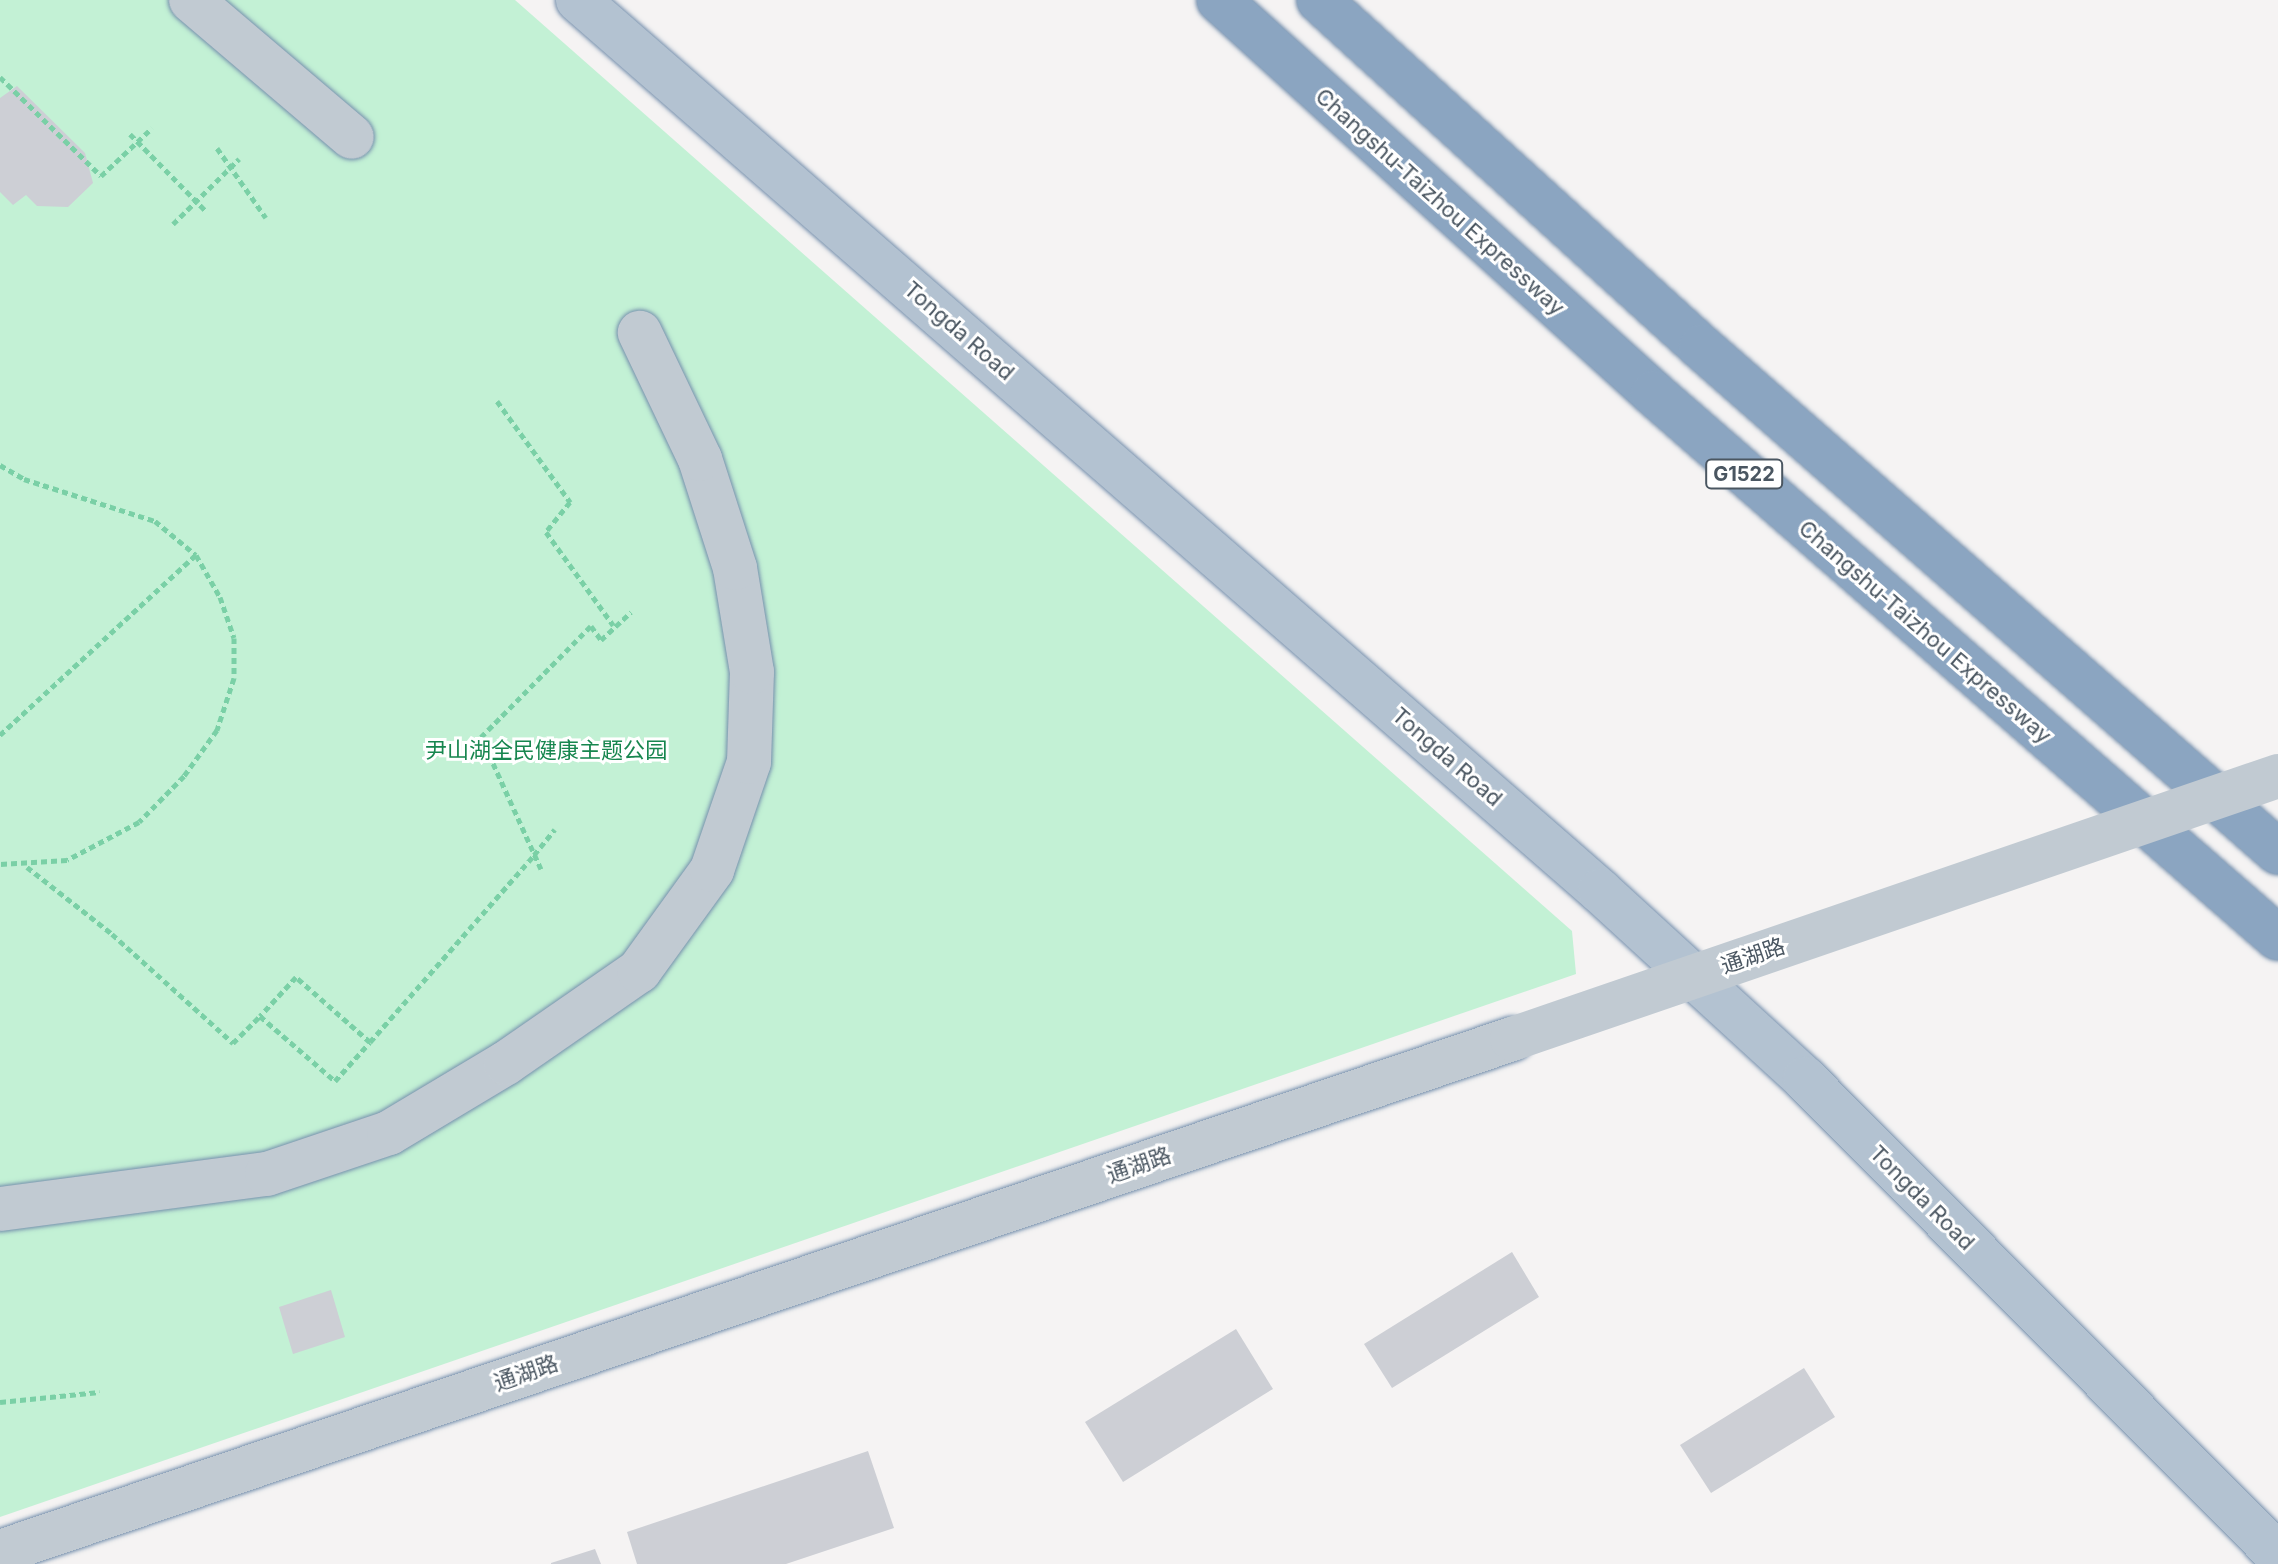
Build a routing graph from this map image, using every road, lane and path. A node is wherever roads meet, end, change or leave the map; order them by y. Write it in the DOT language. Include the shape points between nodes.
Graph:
graph roads {
  1 [pos="191,0"];
  2 [pos="578,0"];
  3 [pos="1219,0"];
  4 [pos="1319,0"];
  5 [pos="0,77"];
  6 [pos="152,128"];
  7 [pos="130,134"];
  8 [pos="352,137"];
  9 [pos="217,148"];
  10 [pos="239,159"];
  11 [pos="231,167"];
  12 [pos="197,202"];
  13 [pos="206,211"];
  14 [pos="266,218"];
  15 [pos="173,224"];
  16 [pos="640,333"];
  17 [pos="497,401"];
  18 [pos="0,465"];
  19 [pos="196,555"];
  20 [pos="631,612"];
  21 [pos="613,625"];
  22 [pos="0,735"];
  23 [pos="2278,776"];
  24 [pos="555,829"];
  25 [pos="2278,852"];
  26 [pos="534,855"];
  27 [pos="0,864"];
  28 [pos="27,867"];
  29 [pos="541,869"];
  30 [pos="2278,938"];
  31 [pos="260,1016"];
  32 [pos="370,1042"];
  33 [pos="0,1209"];
  34 [pos="99,1392"];
  35 [pos="0,1402"];
  36 [pos="0,1552"];
  37 [pos="2278,1555"];
  1 -- 8 [label="street"];
  2 -- 37 [label="main road, Tongda Road" via="1612,901 1805,1079"];
  3 -- 30 [label="highway, Changshu-Taizhou Expressway / G1522" via="1630,373"];
  4 -- 25 [label="highway, G1522" via="1701,347"];
  5 -- 6 [label="path" via="101,176"];
  7 -- 12 [label="path"];
  9 -- 11 [label="path"];
  10 -- 11 [label="path"];
  11 -- 12 [label="path"];
  11 -- 14 [label="path"];
  12 -- 13 [label="path"];
  12 -- 15 [label="path"];
  16 -- 33 [label="street" via="700,459 735,568 752,672 749,762 712,870 639,971 506,1063 389,1133 267,1174"];
  17 -- 21 [label="path" via="570,502 546,532"];
  18 -- 19 [label="path" via="24,479 155,521"];
  19 -- 22 [label="path"];
  19 -- 28 [label="path" via="220,597 234,638 234,678 217,730 184,776 139,822 67,860"];
  20 -- 21 [label="path"];
  21 -- 26 [label="path" via="601,640 591,626 481,737"];
  23 -- 36 [label="street, 通湖路, bridge"];
  24 -- 26 [label="path"];
  26 -- 29 [label="path"];
  26 -- 32 [label="path"];
  27 -- 28 [label="path"];
  28 -- 31 [label="path" via="112,934 233,1043"];
  31 -- 32 [label="path" via="296,977"];
  31 -- 32 [label="path" via="335,1081"];
  34 -- 35 [label="path"];
}
